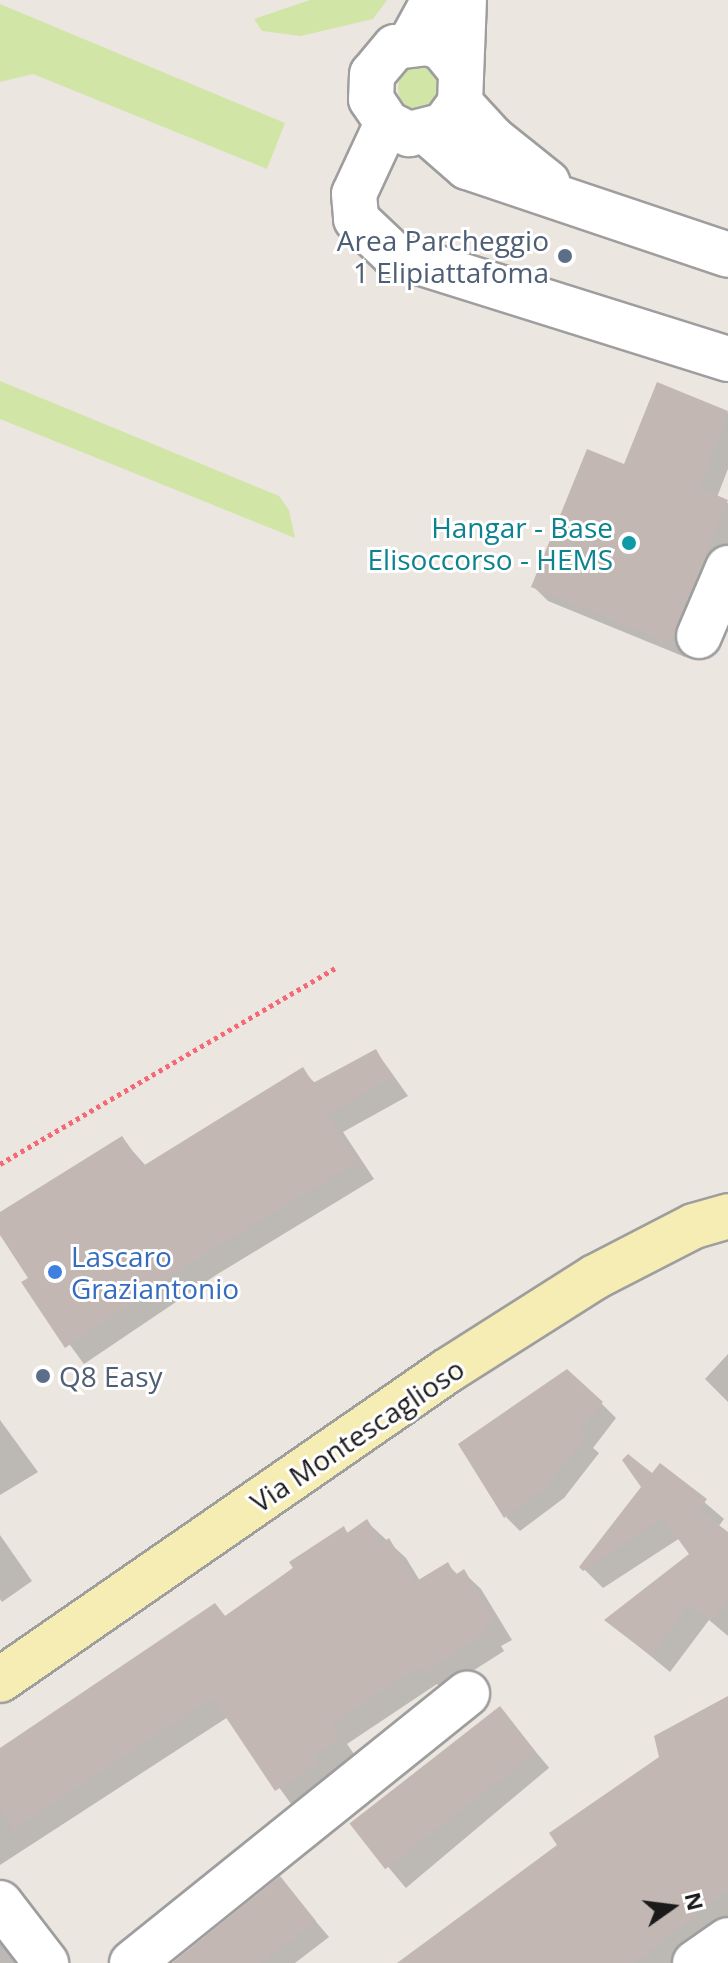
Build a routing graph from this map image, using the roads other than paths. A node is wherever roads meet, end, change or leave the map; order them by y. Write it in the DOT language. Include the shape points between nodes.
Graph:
graph roads {
  1 [pos="434,0"];
  2 [pos="464,0"];
  3 [pos="411,42"];
  4 [pos="460,86"];
  5 [pos="408,130"];
  6 [pos="568,200"];
  7 [pos="728,255"];
  8 [pos="728,359"];
  9 [pos="728,568"];
  10 [pos="699,636"];
  11 [pos="728,1216"];
  12 [pos="0,1680"];
  13 [pos="467,1694"];
  14 [pos="0,1903"];
  15 [pos="728,1940"];
  16 [pos="46,1963"];
  17 [pos="132,1963"];
  18 [pos="695,1963"];
  1 -- 3 [label="street"];
  2 -- 4 [label="street"];
  3 -- 4 [label="street" via="442,48"];
  3 -- 5 [label="street" via="381,57 372,74 371,99"];
  4 -- 5 [label="street" via="444,125"];
  4 -- 6 [label="street" via="493,139"];
  5 -- 6 [label="street" via="467,167"];
  5 -- 8 [label="street" via="354,194 356,219 393,254"];
  6 -- 7 [label="street"];
  9 -- 10 [label="street"];
  11 -- 12 [label="main road, Via Montescaglioso" via="694,1226 595,1277 447,1371"];
  13 -- 17 [label="street"];
  14 -- 16 [label="street"];
  15 -- 18 [label="street"];
}
